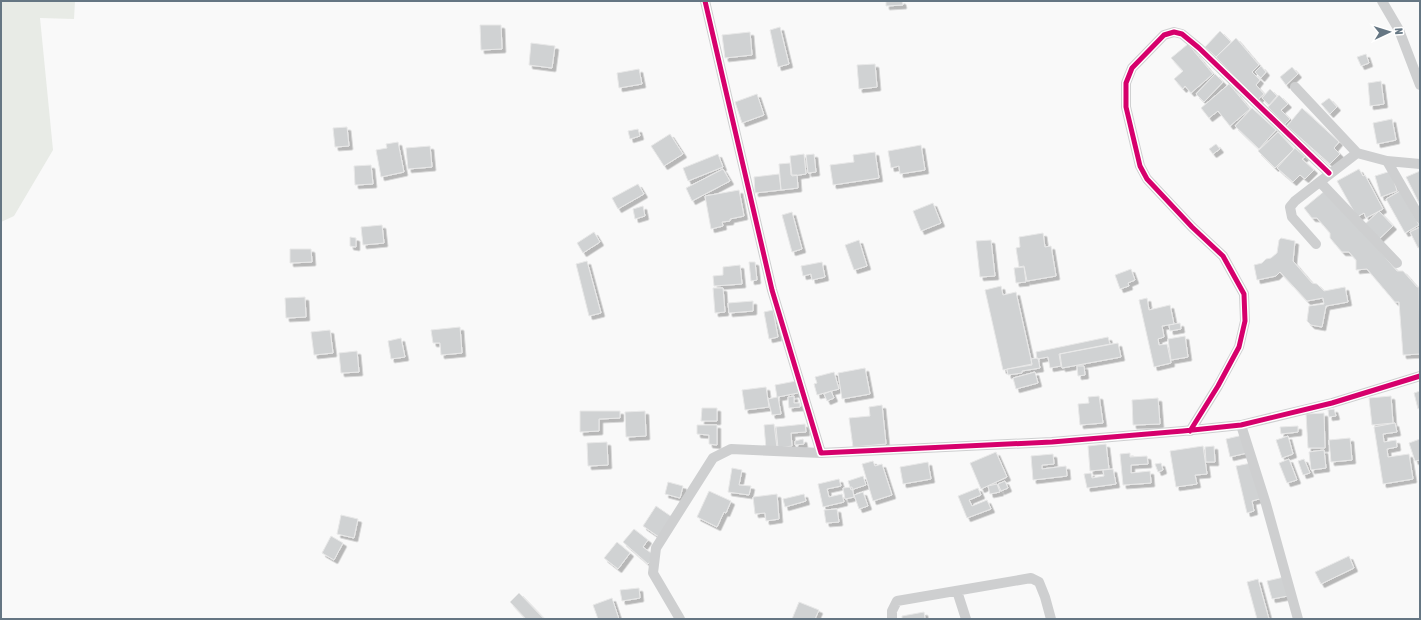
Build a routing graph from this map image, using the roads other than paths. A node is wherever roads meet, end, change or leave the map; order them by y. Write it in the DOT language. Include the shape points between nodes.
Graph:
graph roads {
  1 [pos="705,1"];
  2 [pos="1382,1"];
  3 [pos="1420,85"];
  4 [pos="1295,87"];
  5 [pos="1358,153"];
  6 [pos="1388,161"];
  7 [pos="1420,164"];
  8 [pos="1329,173"];
  9 [pos="1320,182"];
  10 [pos="1420,218"];
  11 [pos="1316,244"];
  12 [pos="1397,264"];
  13 [pos="1420,376"];
  14 [pos="1241,424"];
  15 [pos="1190,431"];
  16 [pos="821,453"];
  17 [pos="957,591"];
  18 [pos="680,619"];
  19 [pos="892,619"];
  20 [pos="966,619"];
  21 [pos="1051,619"];
  22 [pos="1298,619"];
  1 -- 16 [label="street" via="772,290"];
  2 -- 3 [label="street" via="1399,30"];
  4 -- 5 [label="street"];
  5 -- 6 [label="street"];
  5 -- 8 [label="street"];
  6 -- 7 [label="street"];
  6 -- 10 [label="street"];
  8 -- 9 [label="street"];
  8 -- 15 [label="street" via="1182,34 1174,32 1164,35 1132,68 1126,84 1126,107 1140,166 1161,195 1223,256 1244,294 1245,321 1238,347"];
  9 -- 11 [label="street" via="1290,207 1292,217"];
  9 -- 12 [label="street"];
  13 -- 14 [label="street" via="1332,403"];
  14 -- 15 [label="street"];
  14 -- 22 [label="street"];
  15 -- 16 [label="street" via="1052,442"];
  16 -- 18 [label="street" via="731,448 713,458 656,548 653,573"];
  17 -- 19 [label="street" via="897,601 892,611"];
  17 -- 20 [label="street"];
  17 -- 21 [label="street" via="1031,578 1039,582"];
}
